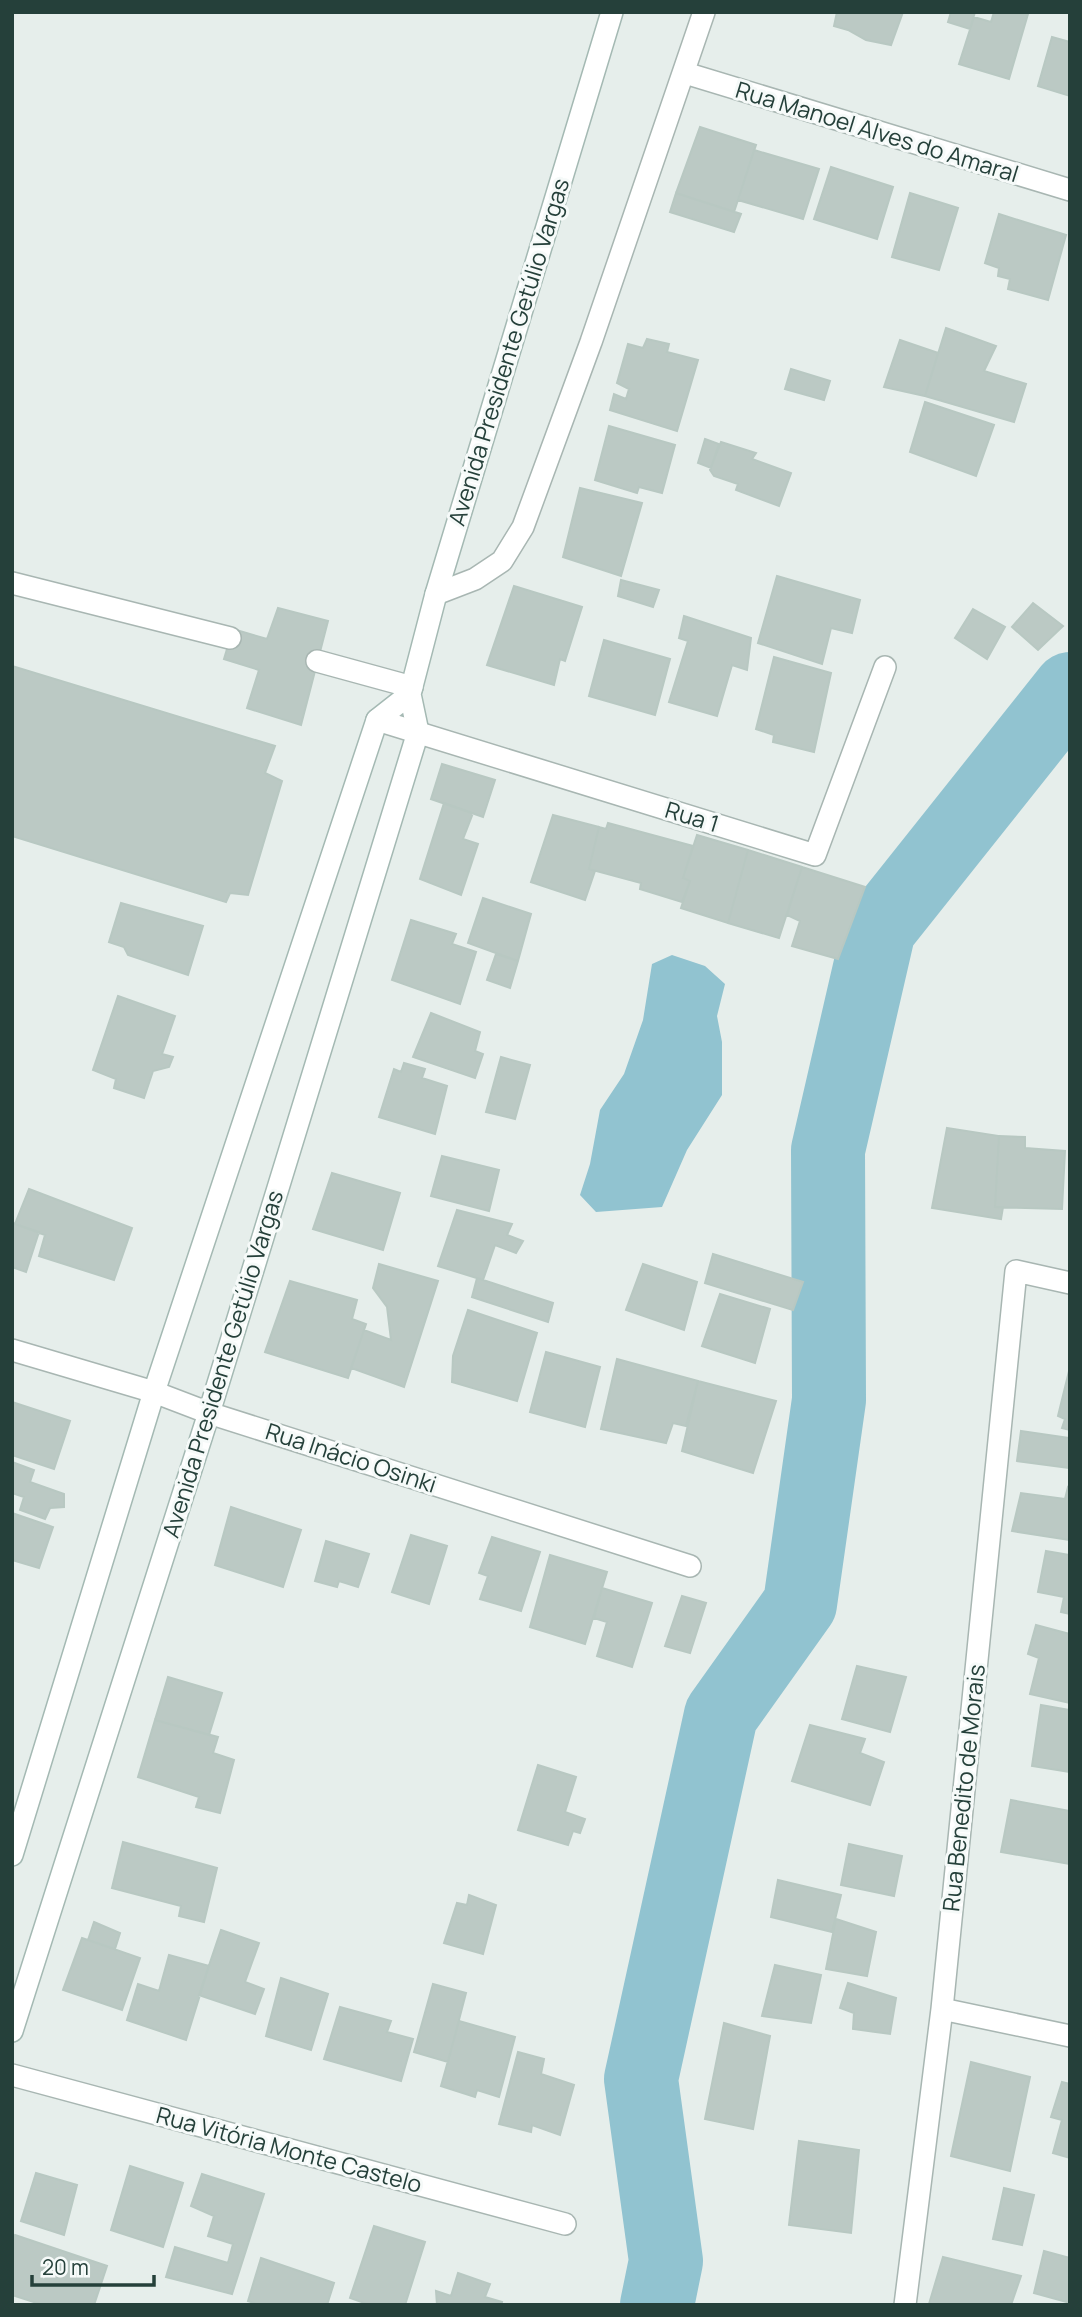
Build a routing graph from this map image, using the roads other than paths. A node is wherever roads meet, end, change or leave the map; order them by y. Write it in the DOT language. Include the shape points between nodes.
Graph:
graph roads {
  1 [pos="612,12"];
  2 [pos="704,12"];
  3 [pos="685,73"];
  4 [pos="1070,190"];
  5 [pos="12,583"];
  6 [pos="436,594"];
  7 [pos="230,638"];
  8 [pos="317,661"];
  9 [pos="885,667"];
  10 [pos="411,690"];
  11 [pos="377,720"];
  12 [pos="418,732"];
  13 [pos="1070,1283"];
  14 [pos="12,1350"];
  15 [pos="154,1392"];
  16 [pos="209,1413"];
  17 [pos="690,1566"];
  18 [pos="12,1855"];
  19 [pos="942,2008"];
  20 [pos="12,2031"];
  21 [pos="1070,2036"];
  22 [pos="12,2076"];
  23 [pos="565,2224"];
  24 [pos="905,2305"];
  1 -- 6 [label="street, Avenida Presidente Getúlio Vargas"];
  2 -- 3 [label="street"];
  3 -- 4 [label="street, Rua Manoel Alves do Amaral"];
  3 -- 6 [label="street" via="523,527 502,561 475,579"];
  5 -- 7 [label="street"];
  6 -- 10 [label="street, Avenida Presidente Getúlio Vargas"];
  8 -- 10 [label="street"];
  9 -- 12 [label="street, Rua 1" via="815,855"];
  10 -- 11 [label="street"];
  10 -- 12 [label="street, Avenida Presidente Getúlio Vargas"];
  11 -- 12 [label="street, Rua 1"];
  11 -- 15 [label="street"];
  12 -- 16 [label="street, Avenida Presidente Getúlio Vargas"];
  13 -- 19 [label="street, Rua Benedito de Morais" via="1016,1271"];
  14 -- 15 [label="street, Rua Inácio Osinki"];
  15 -- 16 [label="street, Rua Inácio Osinki"];
  15 -- 18 [label="street"];
  16 -- 17 [label="street, Rua Inácio Osinki"];
  16 -- 20 [label="street, Avenida Presidente Getúlio Vargas"];
  19 -- 21 [label="street"];
  19 -- 24 [label="street, Rua Benedito de Morais"];
  22 -- 23 [label="street, Rua Vitória Monte Castelo"];
}
